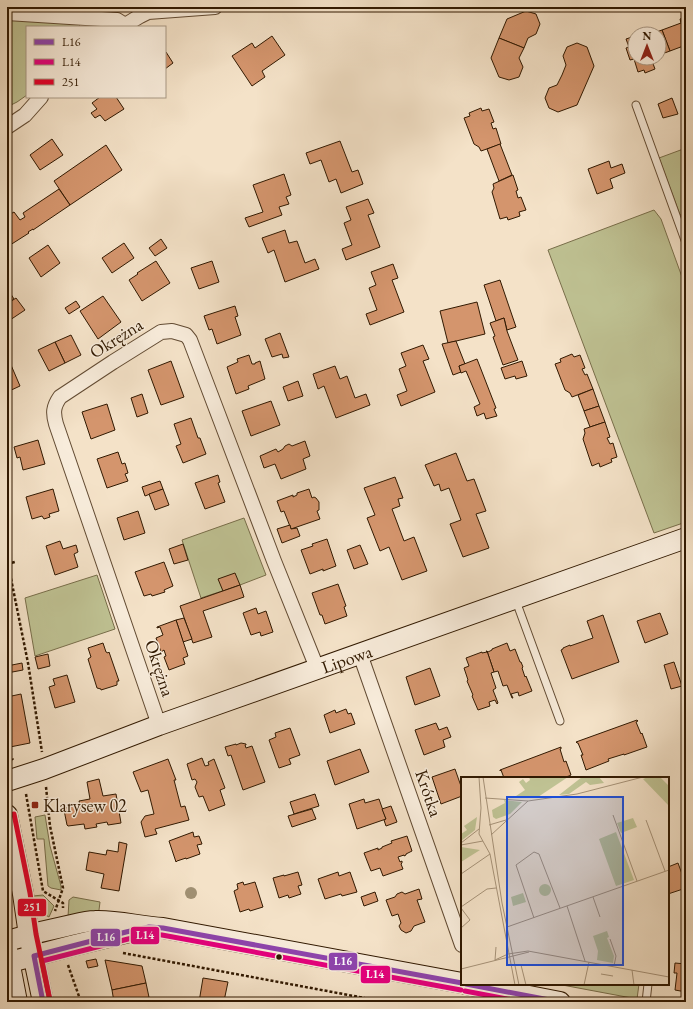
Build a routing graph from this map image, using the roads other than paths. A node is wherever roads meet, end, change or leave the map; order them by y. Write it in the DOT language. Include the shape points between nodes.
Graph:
graph roads {
  1 [pos="215,7"];
  2 [pos="7,13"];
  3 [pos="123,26"];
  4 [pos="40,98"];
  5 [pos="636,105"];
  6 [pos="7,127"];
  7 [pos="686,243"];
  8 [pos="686,538"];
  9 [pos="515,598"];
  10 [pos="360,654"];
  11 [pos="318,668"];
  12 [pos="560,721"];
  13 [pos="159,725"];
  14 [pos="7,781"];
  15 [pos="7,815"];
  16 [pos="149,927"];
  17 [pos="29,935"];
  18 [pos="7,941"];
  19 [pos="461,942"];
  20 [pos="34,956"];
  21 [pos="8,958"];
  22 [pos="461,983"];
  23 [pos="469,985"];
  24 [pos="648,985"];
  25 [pos="487,995"];
  26 [pos="17,1002"];
  27 [pos="43,1002"];
  28 [pos="560,1002"];
  29 [pos="646,1002"];
  1 -- 3 [label="street" via="148,12"];
  2 -- 3 [label="street" via="116,20"];
  4 -- 6 [label="street" via="25,115"];
  5 -- 7 [label="lane"];
  8 -- 9 [label="street, Lipowa"];
  9 -- 10 [label="street, Lipowa"];
  9 -- 12 [label="lane"];
  10 -- 11 [label="street, Lipowa"];
  10 -- 19 [label="street, Krótka"];
  11 -- 13 [label="street, Lipowa"];
  11 -- 13 [label="street, Okrężna" via="274,561 190,340 172,331 161,332 60,397 54,411 56,424"];
  13 -- 14 [label="street, Lipowa"];
  15 -- 17 [label="street"];
  16 -- 17 [label="street" via="122,922 94,921"];
  16 -- 20 [label="street"];
  16 -- 22 [label="street"];
  17 -- 18 [label="street"];
  17 -- 20 [label="street"];
  20 -- 21 [label="street"];
  20 -- 27 [label="street"];
  21 -- 26 [label="street"];
  23 -- 25 [label="street"];
  24 -- 29 [label="lane"];
  25 -- 28 [label="street"];
}
